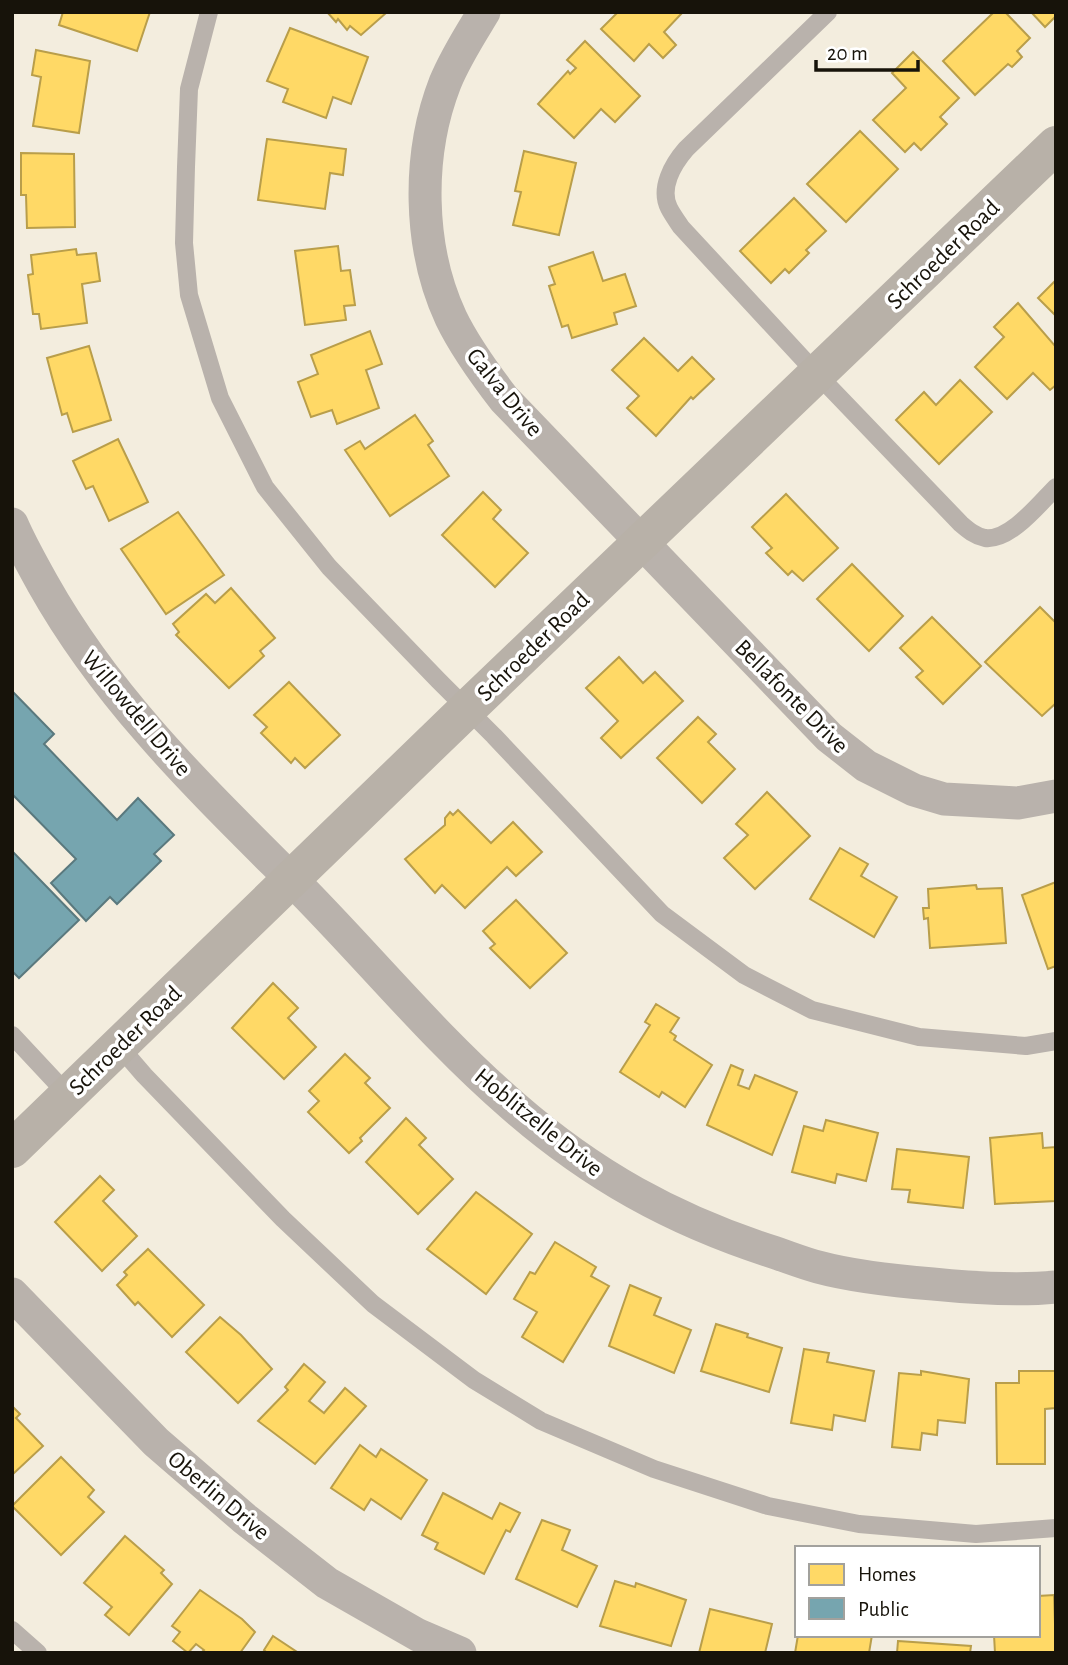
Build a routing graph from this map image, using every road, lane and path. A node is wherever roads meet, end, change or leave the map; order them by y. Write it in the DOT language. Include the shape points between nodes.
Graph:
graph roads {
  1 [pos="209,12"];
  2 [pos="484,12"];
  3 [pos="828,12"];
  4 [pos="1056,145"];
  5 [pos="817,374"];
  6 [pos="1056,487"];
  7 [pos="12,524"];
  8 [pos="642,542"];
  9 [pos="466,710"];
  10 [pos="1056,796"];
  11 [pos="292,880"];
  12 [pos="12,1035"];
  13 [pos="1056,1041"];
  14 [pos="119,1046"];
  15 [pos="68,1095"];
  16 [pos="15,1142"];
  17 [pos="1056,1287"];
  18 [pos="12,1294"];
  19 [pos="1056,1528"];
  20 [pos="12,1630"];
  21 [pos="38,1653"];
  22 [pos="460,1653"];
  1 -- 9 [label="lane" via="189,89 184,243 189,295 220,398 265,487 329,567"];
  2 -- 8 [label="street, Galva Drive" via="446,81 429,140 426,214 439,290 476,363 504,398"];
  3 -- 5 [label="lane" via="685,149 667,181 667,205 681,227"];
  4 -- 5 [label="street, Schroeder Road"];
  5 -- 6 [label="lane" via="973,534 1000,536"];
  5 -- 8 [label="street, Schroeder Road"];
  7 -- 11 [label="street, Willowdell Drive" via="65,623 119,697 192,780"];
  8 -- 9 [label="street, Schroeder Road"];
  8 -- 10 [label="street, Bellafonte Drive" via="829,737 866,766 944,799 1017,803"];
  9 -- 11 [label="street, Schroeder Road"];
  9 -- 13 [label="lane" via="662,914 744,975 812,1010 919,1037 1026,1046"];
  11 -- 14 [label="street, Schroeder Road"];
  11 -- 17 [label="street, Hoblitzelle Drive" via="450,1048 512,1106 575,1156 686,1220 819,1267 889,1280 973,1288"];
  12 -- 15 [label="lane"];
  14 -- 15 [label="street, Schroeder Road"];
  14 -- 19 [label="lane" via="283,1219 373,1304 474,1380 541,1421 654,1469 768,1506 859,1524 976,1534"];
  15 -- 16 [label="street, Schroeder Road"];
  18 -- 22 [label="street, Oberlin Drive" via="156,1442 245,1519 327,1583 418,1635"];
  20 -- 21 [label="lane"];
}
